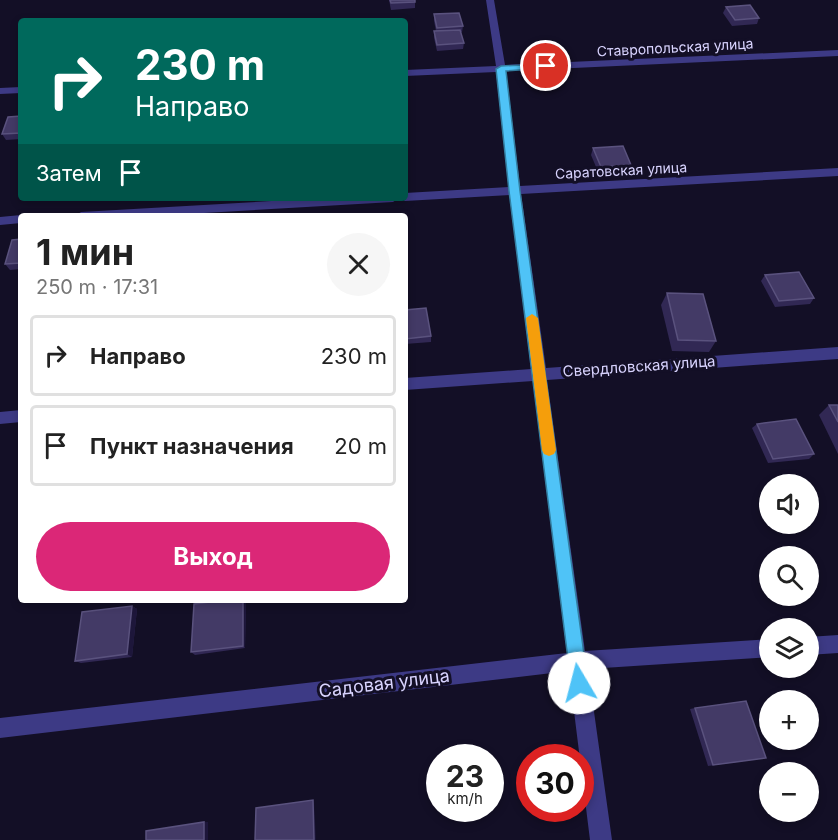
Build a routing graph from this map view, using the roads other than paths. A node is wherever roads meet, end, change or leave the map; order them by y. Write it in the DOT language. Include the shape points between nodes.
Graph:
graph roads {
  1 [pos="490,0"];
  2 [pos="838,52"];
  3 [pos="501,69"];
  4 [pos="408,73"];
  5 [pos="18,90"];
  6 [pos="0,91"];
  7 [pos="838,172"];
  8 [pos="514,191"];
  9 [pos="408,197"];
  10 [pos="341,201"];
  11 [pos="133,213"];
  12 [pos="18,219"];
  13 [pos="0,221"];
  14 [pos="838,353"];
  15 [pos="539,373"];
  16 [pos="408,384"];
  17 [pos="18,416"];
  18 [pos="0,418"];
  19 [pos="838,644"];
  20 [pos="819,645"];
  21 [pos="759,649"];
  22 [pos="576,661"];
  23 [pos="0,728"];
  24 [pos="601,840"];
  1 -- 3 [label="street"];
  2 -- 3 [label="street, Ставропольская улица"];
  3 -- 4 [label="street, Ставропольская улица"];
  3 -- 8 [label="street"];
  5 -- 6 [label="street"];
  7 -- 8 [label="street, Саратовская улица"];
  8 -- 9 [label="street, Саратовская улица"];
  8 -- 15 [label="street"];
  10 -- 11 [label="street"];
  12 -- 13 [label="street"];
  14 -- 15 [label="street, Свердловская улица"];
  15 -- 16 [label="street, Свердловская улица"];
  15 -- 22 [label="street"];
  17 -- 18 [label="street"];
  19 -- 20 [label="street"];
  21 -- 22 [label="street, Садовая улица"];
  22 -- 23 [label="street, Садовая улица"];
  22 -- 24 [label="street"];
}
